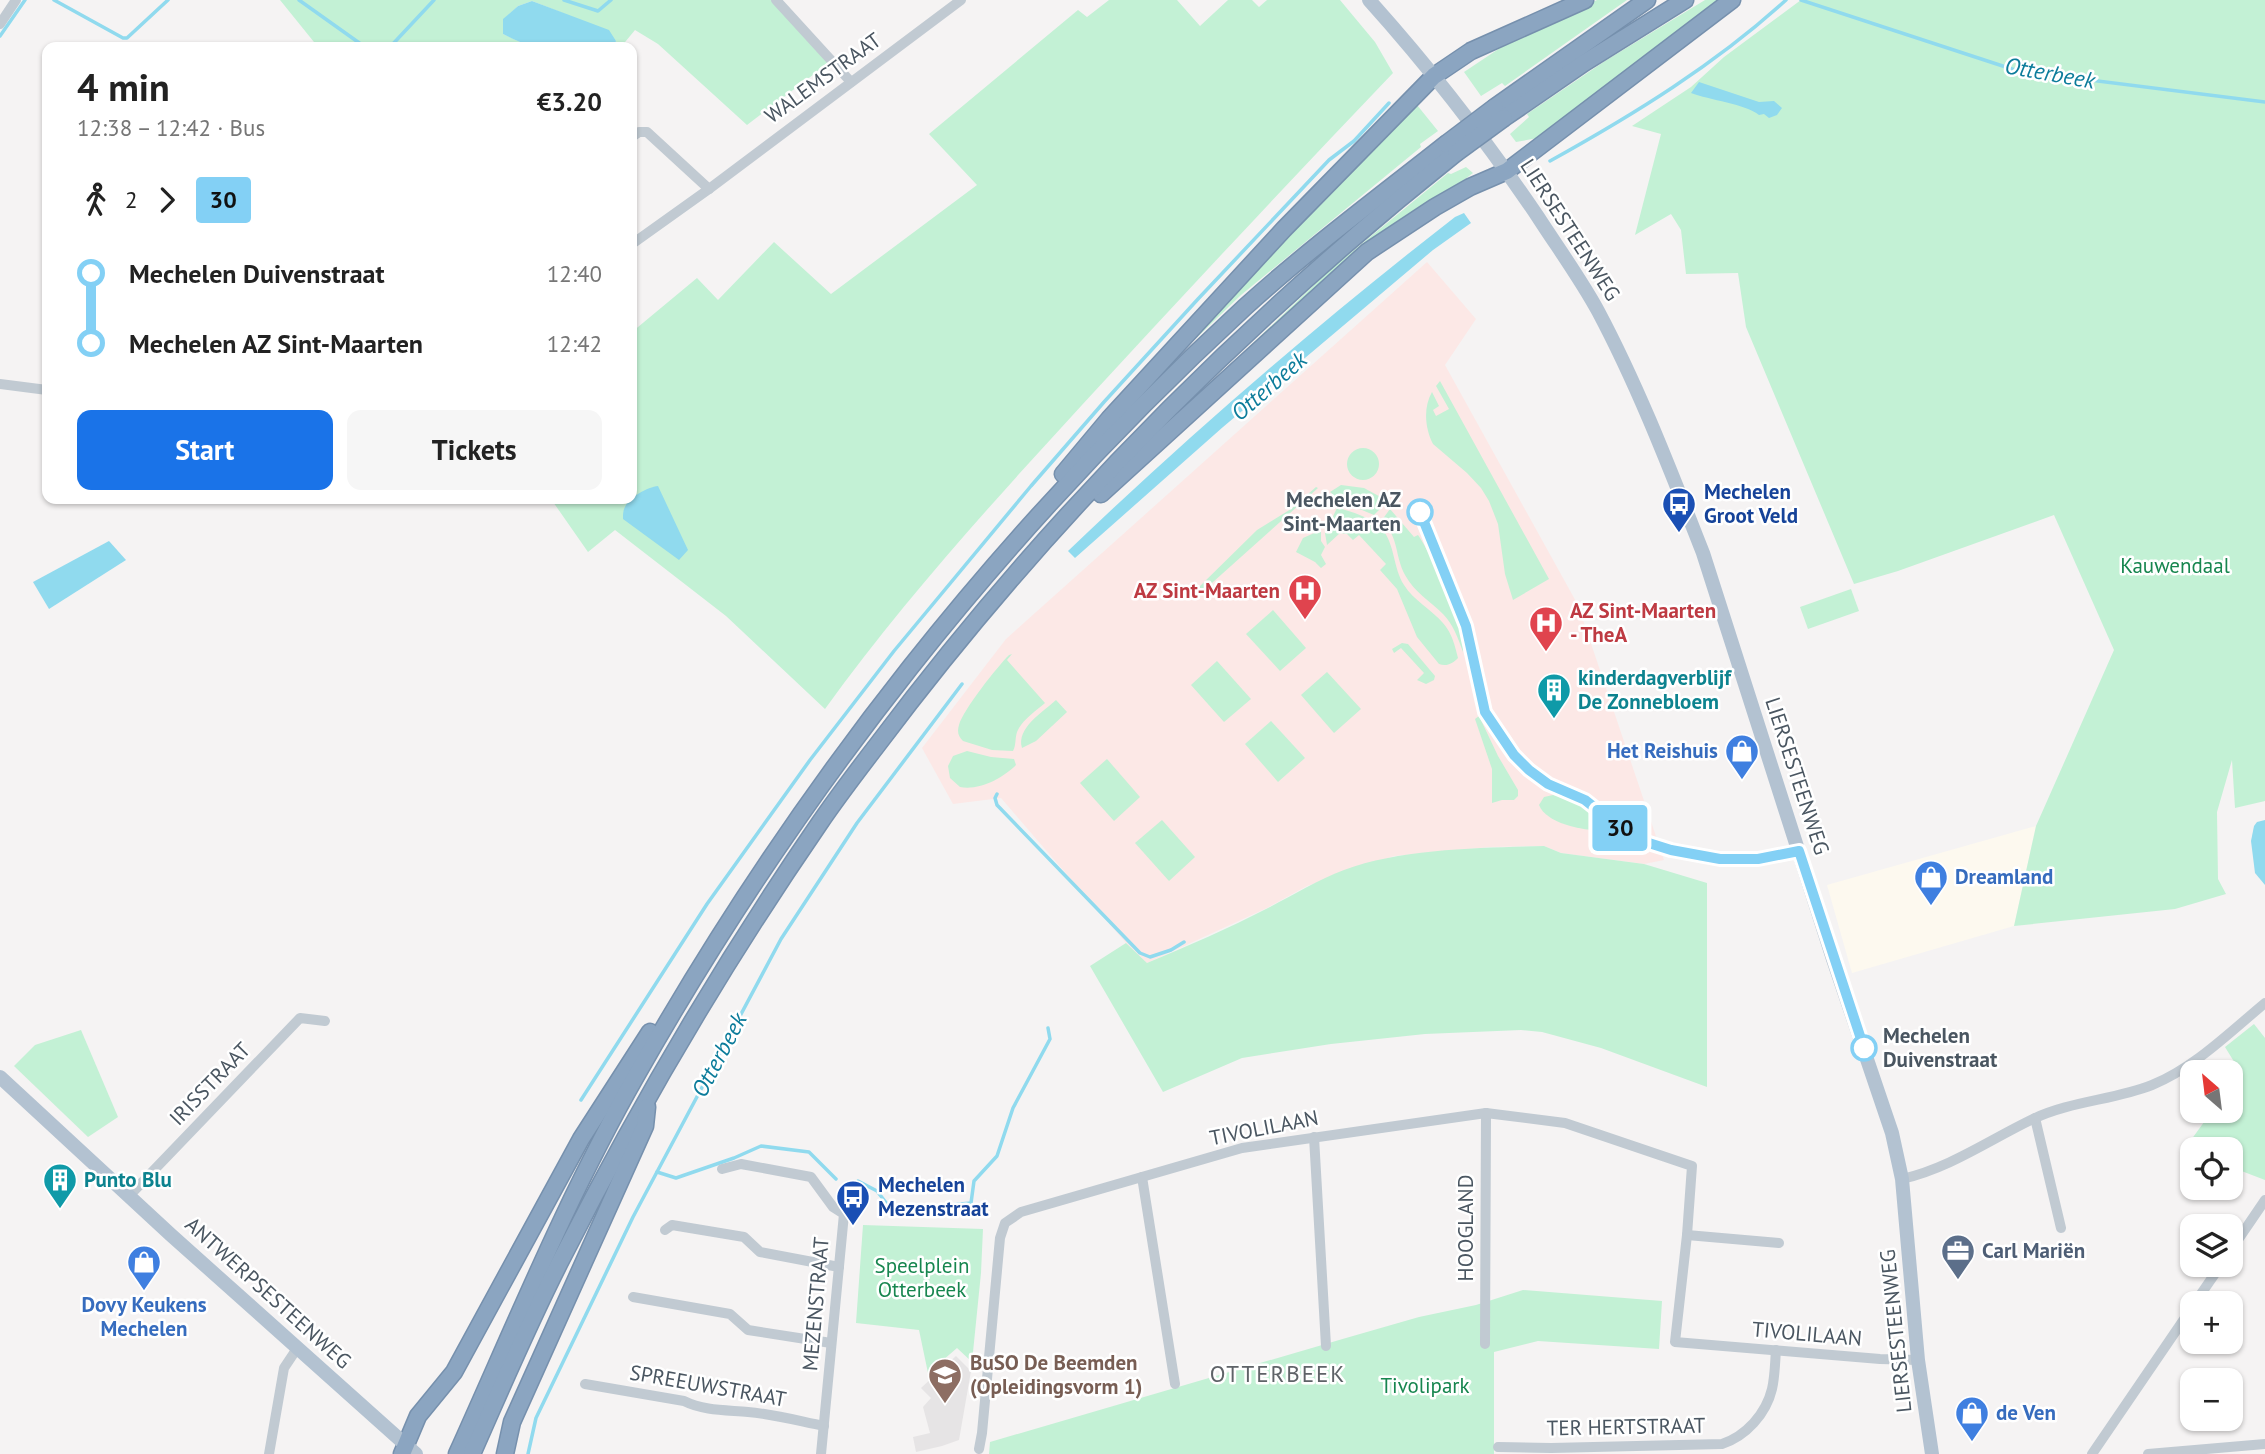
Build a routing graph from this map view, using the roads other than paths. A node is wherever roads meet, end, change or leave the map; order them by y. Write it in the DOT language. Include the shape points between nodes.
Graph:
graph roads {
  1 [pos="16,0"];
  2 [pos="776,0"];
  3 [pos="961,0"];
  4 [pos="1369,0"];
  5 [pos="1585,0"];
  6 [pos="1647,0"];
  7 [pos="1685,0"];
  8 [pos="1732,0"];
  9 [pos="0,24"];
  10 [pos="1434,75"];
  11 [pos="851,82"];
  12 [pos="1500,113"];
  13 [pos="637,133"];
  14 [pos="1451,149"];
  15 [pos="1507,171"];
  16 [pos="709,189"];
  17 [pos="637,240"];
  18 [pos="0,384"];
  19 [pos="42,389"];
  20 [pos="1036,517"];
  21 [pos="1052,530"];
  22 [pos="678,1003"];
  23 [pos="2265,1003"];
  24 [pos="326,1021"];
  25 [pos="0,1077"];
  26 [pos="648,1098"];
  27 [pos="1486,1112"];
  28 [pos="2035,1118"];
  29 [pos="1314,1136"];
  30 [pos="722,1169"];
  31 [pos="1142,1177"];
  32 [pos="1902,1179"];
  33 [pos="130,1195"];
  34 [pos="2265,1200"];
  35 [pos="2061,1228"];
  36 [pos="665,1230"];
  37 [pos="2243,1232"];
  38 [pos="1687,1235"];
  39 [pos="1779,1243"];
  40 [pos="839,1267"];
  41 [pos="633,1297"];
  42 [pos="2180,1325"];
  43 [pos="831,1343"];
  44 [pos="1485,1344"];
  45 [pos="1326,1346"];
  46 [pos="298,1348"];
  47 [pos="1776,1350"];
  48 [pos="1918,1360"];
  49 [pos="585,1384"];
  50 [pos="1175,1384"];
  51 [pos="824,1426"];
  52 [pos="2265,1444"];
  53 [pos="1499,1447"];
  54 [pos="979,1449"];
  55 [pos="1652,1450"];
  56 [pos="408,1451"];
  57 [pos="269,1454"];
  58 [pos="457,1454"];
  59 [pos="472,1454"];
  60 [pos="505,1454"];
  61 [pos="821,1454"];
  62 [pos="1932,1454"];
  63 [pos="2092,1454"];
  64 [pos="2148,1454"];
  1 -- 9 [label="street"];
  2 -- 11 [label="street"];
  3 -- 11 [label="street, WALEMSTRAAT"];
  4 -- 10 [label="main road"];
  5 -- 10 [label="highway" via="1471,51"];
  6 -- 12 [label="highway"];
  7 -- 12 [label="highway"];
  8 -- 15 [label="highway"];
  10 -- 15 [label="main road, LIERSESTEENWEG"];
  10 -- 20 [label="highway" via="1109,419 1047,493"];
  11 -- 16 [label="street, WALEMSTRAAT"];
  12 -- 14 [label="highway, bridge"];
  13 -- 16 [label="street" via="647,132"];
  14 -- 20 [label="highway" via="1311,251 1248,304"];
  14 -- 21 [label="highway" via="1158,419"];
  15 -- 21 [label="highway" via="1435,207 1367,252 1067,526"];
  15 -- 32 [label="main road, LIERSESTEENWEG" via="1598,312 1684,504 1884,1105"];
  16 -- 17 [label="street, WALEMSTRAAT"];
  18 -- 19 [label="street"];
  20 -- 22 [label="highway" via="860,730 781,840"];
  21 -- 26 [label="highway" via="950,651 820,821 728,962"];
  22 -- 56 [label="highway" via="662,1016 581,1139 454,1372 418,1416"];
  22 -- 58 [label="highway" via="583,1177"];
  23 -- 28 [label="street" via="2155,1084"];
  24 -- 33 [label="street, IRISSTRAAT" via="300,1018"];
  25 -- 33 [label="main road, ANTWERPSESTEENWEG"];
  26 -- 59 [label="highway" via="561,1258"];
  26 -- 60 [label="highway" via="645,1126 512,1422"];
  27 -- 29 [label="street, TIVOLILAAN"];
  27 -- 38 [label="street, TIVOLILAAN" via="1565,1122 1692,1166"];
  27 -- 44 [label="street, HOOGLAND"];
  28 -- 32 [label="street" via="1956,1161"];
  28 -- 35 [label="street"];
  29 -- 31 [label="street, TIVOLILAAN" via="1242,1148"];
  29 -- 45 [label="street"];
  30 -- 40 [label="street, MEZENSTRAAT" via="741,1164 811,1177 832,1207 844,1214"];
  31 -- 50 [label="street"];
  31 -- 54 [label="street, TIVOLILAAN" via="1021,1212 1004,1223"];
  32 -- 48 [label="main road, LIERSESTEENWEG"];
  33 -- 46 [label="main road, ANTWERPSESTEENWEG"];
  34 -- 37 [label="street"];
  36 -- 40 [label="street" via="672,1225 744,1237 760,1252"];
  38 -- 39 [label="street"];
  38 -- 47 [label="street, TIVOLILAAN" via="1675,1342"];
  40 -- 43 [label="street, MEZENSTRAAT"];
  41 -- 43 [label="street" via="730,1314 748,1330"];
  42 -- 63 [label="street"];
  43 -- 51 [label="street, MEZENSTRAAT"];
  46 -- 56 [label="main road, ANTWERPSESTEENWEG"];
  46 -- 57 [label="street" via="284,1368"];
  47 -- 48 [label="street, TIVOLILAAN"];
  47 -- 55 [label="street, TER HERTSTRAAT" via="1770,1396 1741,1436 1722,1444"];
  48 -- 62 [label="main road, LIERSESTEENWEG"];
  49 -- 51 [label="street, SPREEUWSTRAAT"];
  51 -- 61 [label="street, MEZENSTRAAT"];
  52 -- 64 [label="street"];
  53 -- 55 [label="street, TER HERTSTRAAT"];
}
